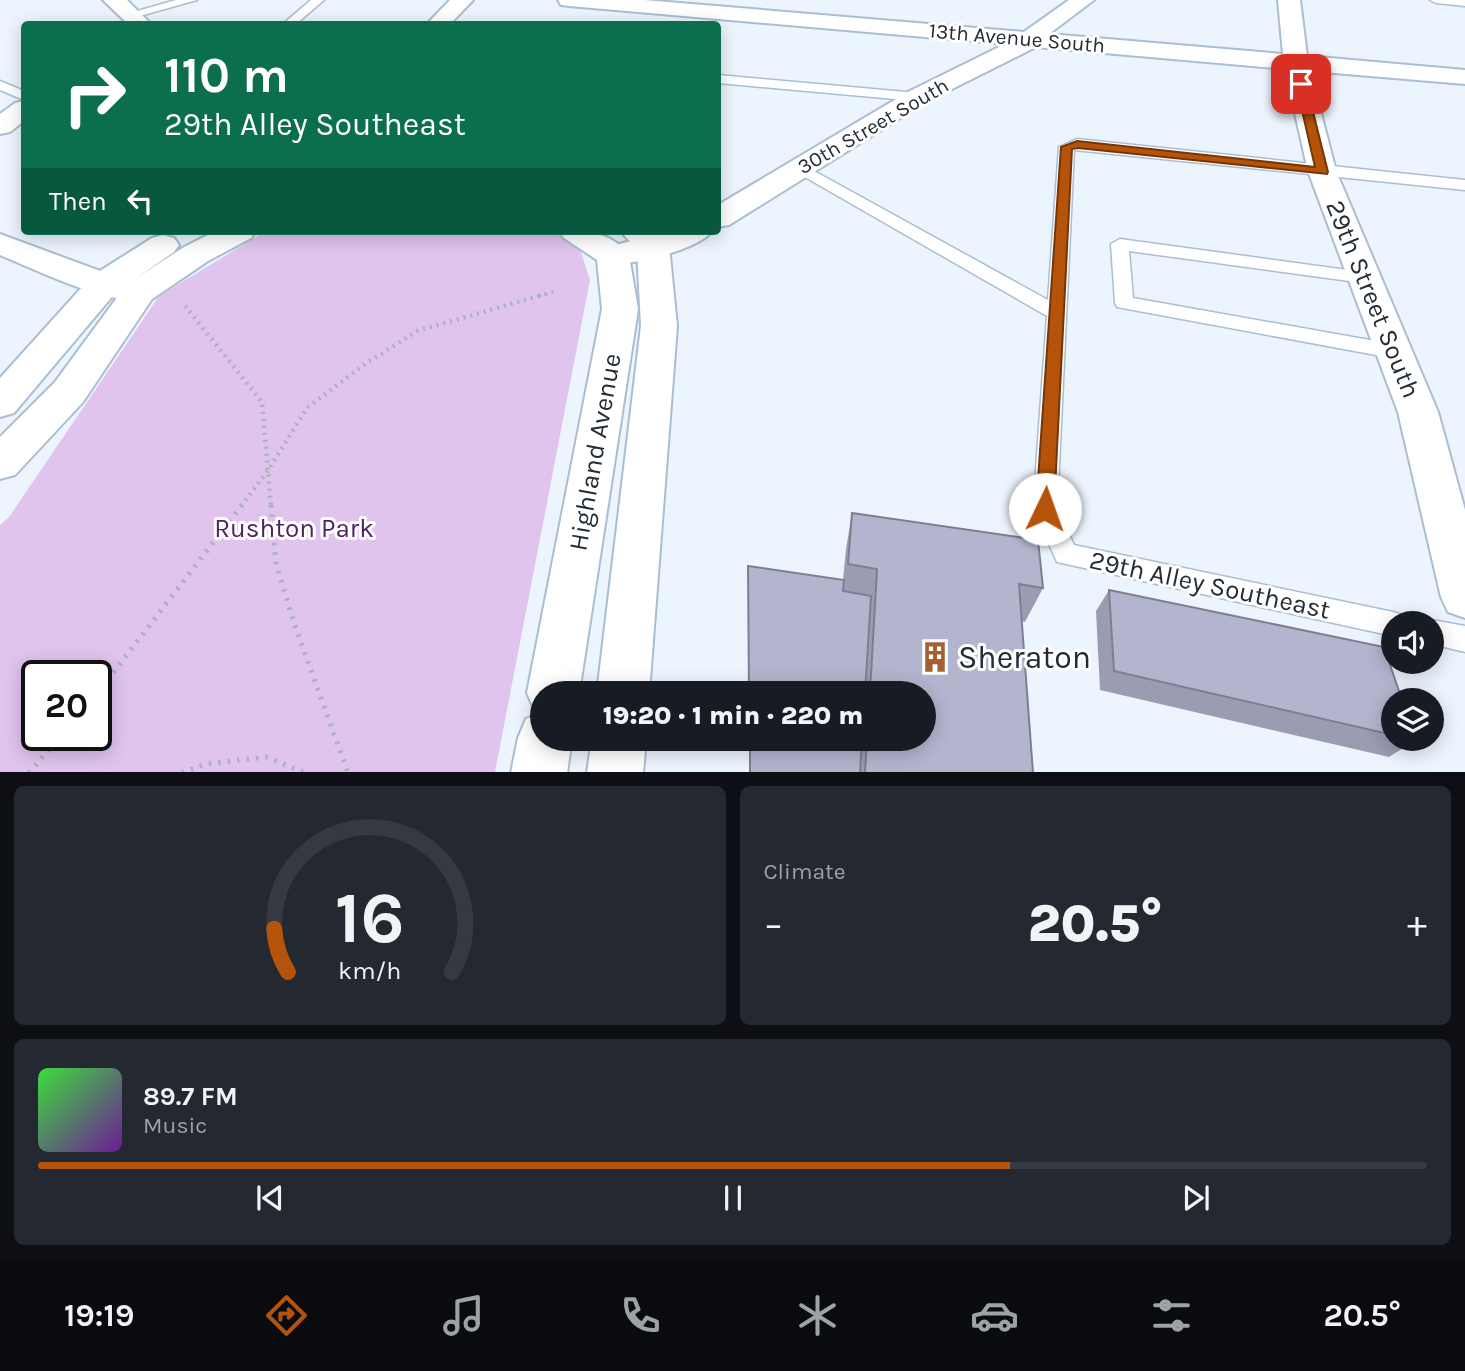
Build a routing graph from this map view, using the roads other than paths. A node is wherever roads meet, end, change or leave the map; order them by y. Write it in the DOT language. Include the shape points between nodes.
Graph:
graph roads {
  1 [pos="191,0"];
  2 [pos="318,0"];
  3 [pos="462,0"];
  4 [pos="569,0"];
  5 [pos="1083,0"];
  6 [pos="1289,0"];
  7 [pos="1436,0"];
  8 [pos="1465,2"];
  9 [pos="128,13"];
  10 [pos="293,21"];
  11 [pos="441,21"];
  12 [pos="1032,40"];
  13 [pos="1296,62"];
  14 [pos="1465,77"];
  15 [pos="721,79"];
  16 [pos="0,85"];
  17 [pos="21,95"];
  18 [pos="917,97"];
  19 [pos="21,111"];
  20 [pos="0,126"];
  21 [pos="799,169"];
  22 [pos="1322,172"];
  23 [pos="1465,185"];
  24 [pos="721,216"];
  25 [pos="180,235"];
  26 [pos="232,235"];
  27 [pos="593,235"];
  28 [pos="677,235"];
  29 [pos="0,244"];
  30 [pos="634,244"];
  31 [pos="1364,276"];
  32 [pos="104,284"];
  33 [pos="140,291"];
  34 [pos="1057,313"];
  35 [pos="1392,351"];
  36 [pos="0,403"];
  37 [pos="0,463"];
  38 [pos="1465,597"];
  39 [pos="1381,621"];
  40 [pos="1444,635"];
  41 [pos="1465,639"];
  42 [pos="555,681"];
  43 [pos="624,681"];
  44 [pos="543,751"];
  45 [pos="617,751"];
  46 [pos="539,772"];
  47 [pos="615,772"];
  1 -- 9 [label="lane"];
  2 -- 10 [label="lane"];
  3 -- 11 [label="street"];
  4 -- 12 [label="street, 13th Avenue South"];
  5 -- 12 [label="street, 30th Street South"];
  6 -- 13 [label="street, 29th Street South"];
  7 -- 8 [label="lane"];
  12 -- 13 [label="street, 13th Avenue South"];
  12 -- 18 [label="street, 30th Street South"];
  13 -- 14 [label="street, 13th Avenue South"];
  13 -- 22 [label="street, 29th Street South"];
  15 -- 18 [label="lane"];
  16 -- 17 [label="lane"];
  18 -- 21 [label="street, 30th Street South"];
  19 -- 20 [label="street"];
  21 -- 24 [label="street, 30th Street South"];
  21 -- 34 [label="lane"];
  22 -- 23 [label="lane"];
  22 -- 31 [label="street, 29th Street South"];
  22 -- 34 [label="lane, 29th Alley Southeast" via="1077,144 1067,147"];
  25 -- 32 [label="street"];
  26 -- 33 [label="street"];
  27 -- 30 [label="street"];
  28 -- 30 [label="street"];
  29 -- 32 [label="street"];
  30 -- 42 [label="street, Highland Avenue"];
  30 -- 43 [label="street, Highland Avenue" via="659,326"];
  31 -- 35 [label="street, 29th Street South"];
  31 -- 35 [label="lane" via="1119,244 1124,303"];
  32 -- 33 [label="street"];
  32 -- 36 [label="street"];
  33 -- 37 [label="street" via="69,392"];
  34 -- 39 [label="lane, 29th Alley Southeast" via="1045,509 1066,554"];
  35 -- 38 [label="street, 29th Street South" via="1418,412"];
  40 -- 41 [label="lane"];
  44 -- 46 [label="street"];
  45 -- 47 [label="street"];
}
